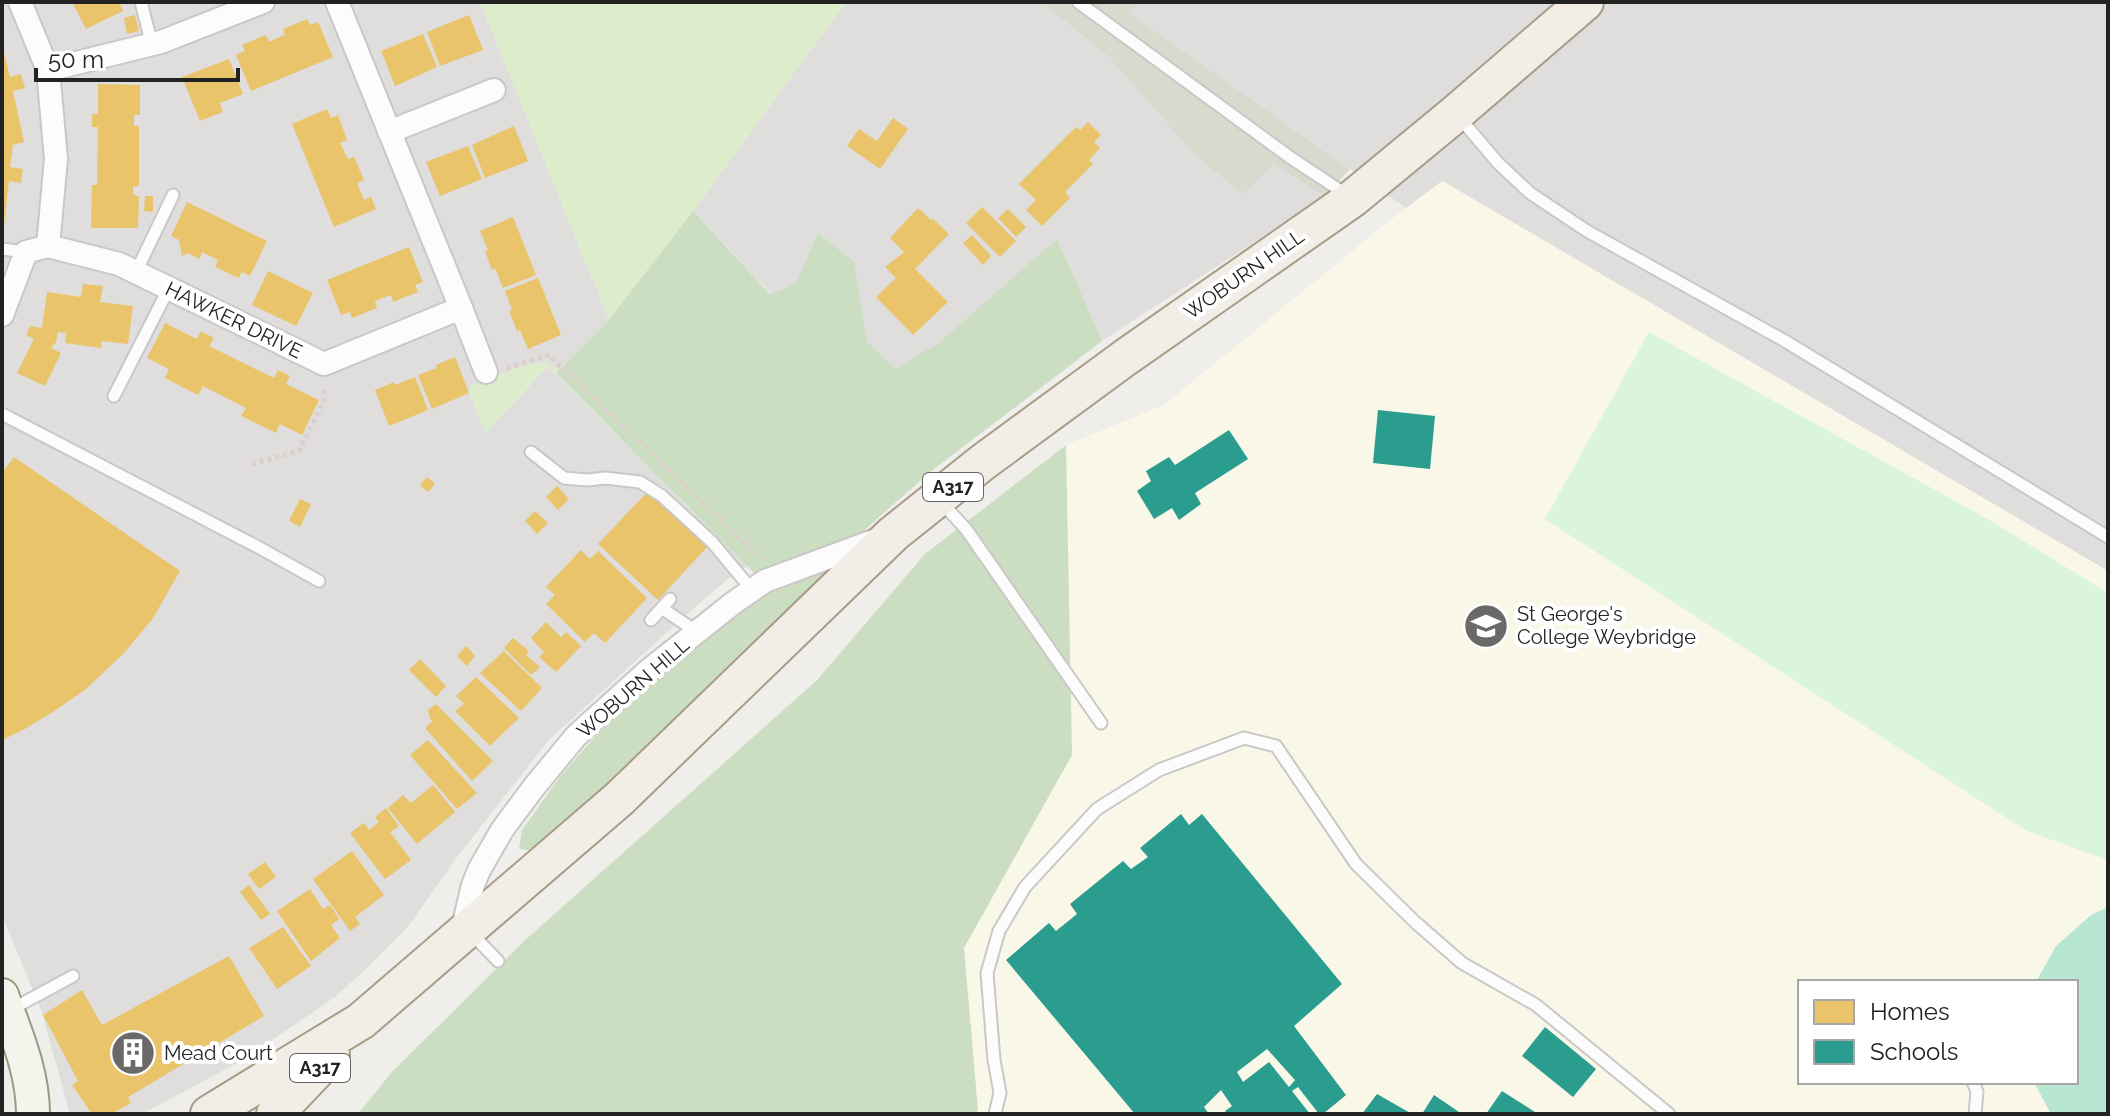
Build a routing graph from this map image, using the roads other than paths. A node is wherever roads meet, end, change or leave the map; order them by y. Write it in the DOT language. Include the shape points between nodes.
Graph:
graph roads {
  1 [pos="20,2"];
  2 [pos="141,2"];
  3 [pos="263,2"];
  4 [pos="337,2"];
  5 [pos="1078,2"];
  6 [pos="1585,2"];
  7 [pos="152,45"];
  8 [pos="48,70"];
  9 [pos="494,90"];
  10 [pos="1455,114"];
  11 [pos="389,132"];
  12 [pos="173,195"];
  13 [pos="1352,199"];
  14 [pos="48,246"];
  15 [pos="2,249"];
  16 [pos="26,252"];
  17 [pos="136,272"];
  18 [pos="169,288"];
  19 [pos="461,308"];
  20 [pos="2,315"];
  21 [pos="486,372"];
  22 [pos="114,396"];
  23 [pos="2,414"];
  24 [pos="531,452"];
  25 [pos="938,499"];
  26 [pos="893,534"];
  27 [pos="2108,537"];
  28 [pos="319,581"];
  29 [pos="752,590"];
  30 [pos="651,620"];
  31 [pos="697,632"];
  32 [pos="1101,723"];
  33 [pos="464,931"];
  34 [pos="498,961"];
  35 [pos="73,976"];
  36 [pos="5,1003"];
  37 [pos="361,1021"];
  38 [pos="1974,1084"];
  39 [pos="33,1112"];
  40 [pos="209,1114"];
  41 [pos="275,1114"];
  42 [pos="995,1114"];
  43 [pos="1669,1114"];
  44 [pos="1975,1114"];
  1 -- 8 [label="street"];
  2 -- 7 [label="lane"];
  3 -- 7 [label="street"];
  4 -- 11 [label="street"];
  5 -- 13 [label="lane"];
  6 -- 10 [label="main road, WOBURN HILL / A317"];
  7 -- 8 [label="street"];
  8 -- 14 [label="street" via="56,159"];
  9 -- 11 [label="street"];
  10 -- 13 [label="main road, WOBURN HILL / A317"];
  10 -- 27 [label="lane" via="1530,193 1587,231 1798,348"];
  11 -- 19 [label="street"];
  12 -- 17 [label="lane"];
  13 -- 25 [label="main road, WOBURN HILL / A317" via="1126,357"];
  14 -- 16 [label="street, HAWKER DRIVE"];
  14 -- 17 [label="street, HAWKER DRIVE"];
  15 -- 16 [label="lane"];
  16 -- 20 [label="street"];
  17 -- 18 [label="street, HAWKER DRIVE"];
  18 -- 19 [label="street, HAWKER DRIVE" via="324,364"];
  18 -- 22 [label="lane"];
  19 -- 21 [label="street"];
  23 -- 28 [label="lane"];
  24 -- 29 [label="lane" via="564,478 640,482 712,542"];
  25 -- 26 [label="main road, WOBURN HILL / A317"];
  25 -- 32 [label="lane" via="966,529"];
  26 -- 29 [label="street, WOBURN HILL"];
  26 -- 33 [label="main road, WOBURN HILL / A317" via="619,799"];
  29 -- 31 [label="street, WOBURN HILL"];
  30 -- 31 [label="lane" via="666,604"];
  31 -- 33 [label="street, WOBURN HILL" via="576,736 534,787 479,870"];
  33 -- 34 [label="lane"];
  33 -- 37 [label="main road, WOBURN HILL / A317"];
  35 -- 36 [label="lane"];
  36 -- 39 [label="main road" via="24,1057"];
  37 -- 40 [label="main road, WOBURN HILL / A317"];
  37 -- 41 [label="main road, WOBURN HILL / A317"];
  38 -- 44 [label="lane"];
  42 -- 43 [label="lane" via="1000,1093 987,973 999,931 1025,887 1097,809 1159,770 1244,738 1276,746 1356,864 1415,922 1462,963 1536,1005"];
}
